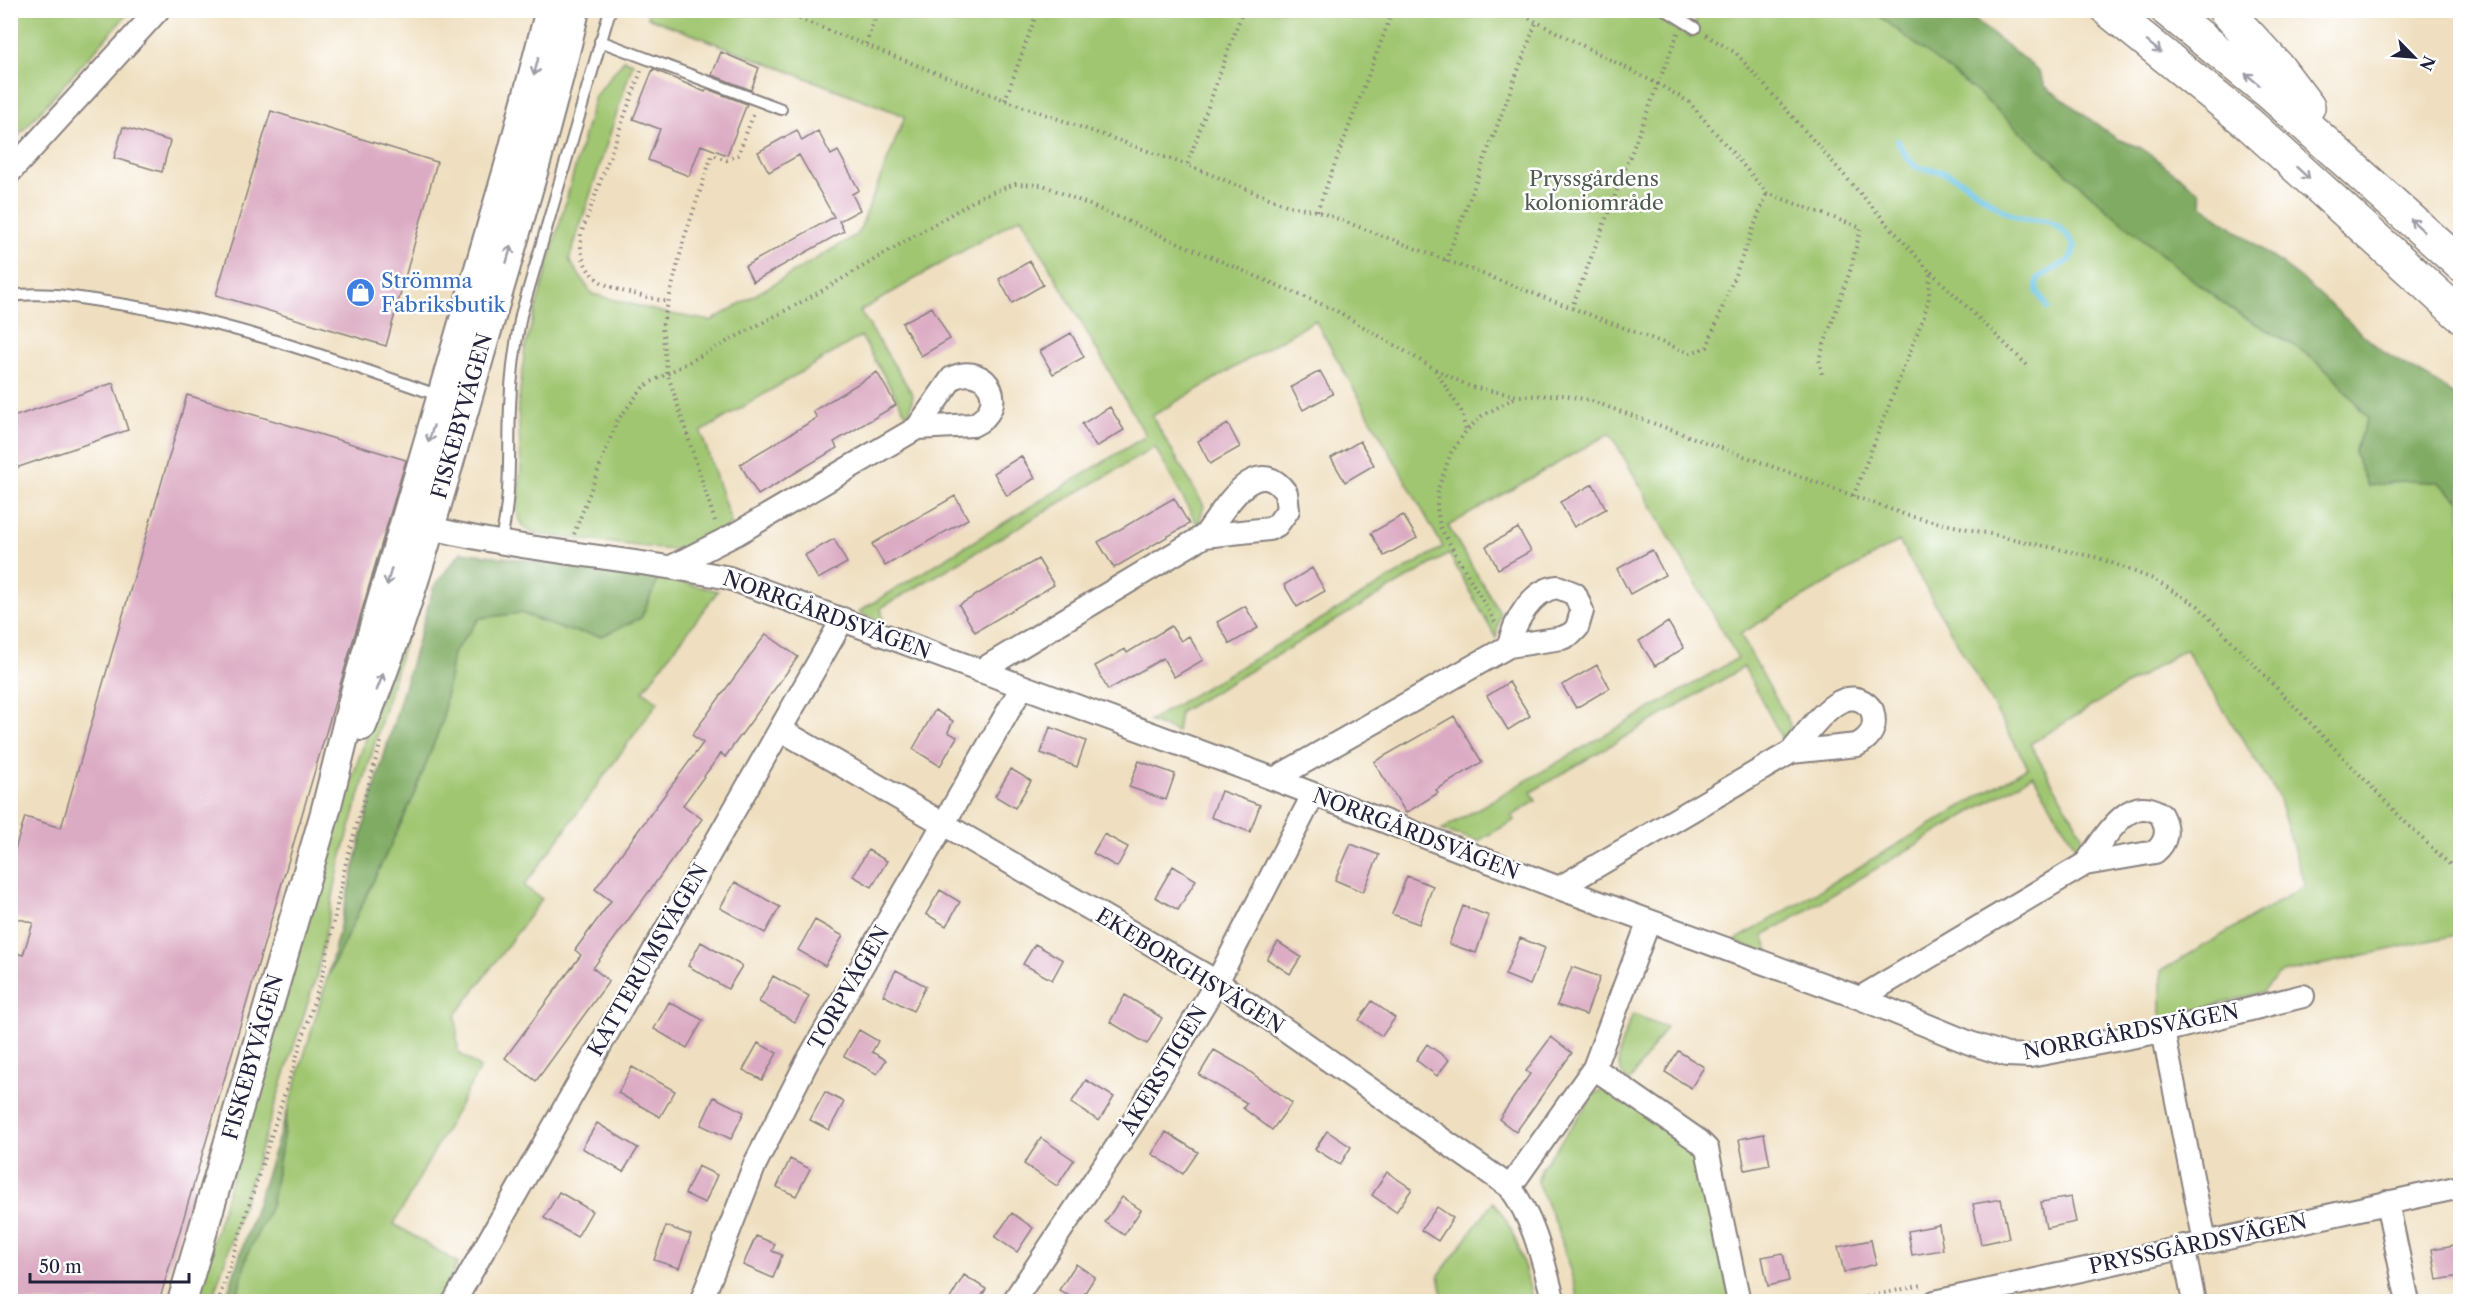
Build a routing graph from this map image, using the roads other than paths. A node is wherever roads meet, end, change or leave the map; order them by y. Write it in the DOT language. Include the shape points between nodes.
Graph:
graph roads {
  1 [pos="158,10"];
  2 [pos="550,10"];
  3 [pos="575,10"];
  4 [pos="610,10"];
  5 [pos="1666,10"];
  6 [pos="2108,10"];
  7 [pos="2167,10"];
  8 [pos="2225,10"];
  9 [pos="1695,28"];
  10 [pos="600,41"];
  11 [pos="781,110"];
  12 [pos="10,172"];
  13 [pos="2359,173"];
  14 [pos="2460,264"];
  15 [pos="10,296"];
  16 [pos="2460,315"];
  17 [pos="442,397"];
  18 [pos="917,428"];
  19 [pos="418,524"];
  20 [pos="1204,536"];
  21 [pos="500,543"];
  22 [pos="673,566"];
  23 [pos="843,619"];
  24 [pos="1509,646"];
  25 [pos="980,671"];
  26 [pos="1022,687"];
  27 [pos="781,730"];
  28 [pos="1791,752"];
  29 [pos="1274,779"];
  30 [pos="1313,795"];
  31 [pos="944,825"];
  32 [pos="2085,864"];
  33 [pos="1559,888"];
  34 [pos="1649,921"];
  35 [pos="1217,982"];
  36 [pos="2303,996"];
  37 [pos="1860,998"];
  38 [pos="2163,1031"];
  39 [pos="1594,1068"];
  40 [pos="1510,1187"];
  41 [pos="2460,1187"];
  42 [pos="2387,1202"];
  43 [pos="2194,1244"];
  44 [pos="182,1302"];
  45 [pos="454,1302"];
  46 [pos="701,1302"];
  47 [pos="1013,1302"];
  48 [pos="1554,1302"];
  49 [pos="1739,1302"];
  50 [pos="1935,1302"];
  51 [pos="2194,1302"];
  52 [pos="2408,1302"];
  1 -- 12 [label="street"];
  2 -- 17 [label="street, FISKEBYVÄGEN, one-way" via="525,113"];
  19 -- 3 [label="street, FISKEBYVÄGEN, one-way" via="532,176"];
  4 -- 10 [label="lane"];
  5 -- 9 [label="lane"];
  6 -- 16 [label="highway, one-way" via="2248,123"];
  13 -- 7 [label="highway, one-way" via="2271,94"];
  8 -- 13 [label="highway" via="2276,65"];
  10 -- 11 [label="lane"];
  10 -- 21 [label="lane" via="516,343 510,407 510,493"];
  14 -- 13 [label="highway, one-way"];
  15 -- 17 [label="lane" via="37,292 161,310 357,366"];
  17 -- 19 [label="street, FISKEBYVÄGEN, one-way"];
  18 -- 22 [label="street, NORRGÅRDSVÄGEN"];
  19 -- 21 [label="street, NORRGÅRDSVÄGEN"];
  19 -- 44 [label="street, FISKEBYVÄGEN" via="393,646 325,813"];
  20 -- 25 [label="street"];
  21 -- 22 [label="street, NORRGÅRDSVÄGEN"];
  22 -- 23 [label="street, NORRGÅRDSVÄGEN" via="729,578"];
  23 -- 25 [label="street, NORRGÅRDSVÄGEN"];
  23 -- 27 [label="street, KATTERUMSVÄGEN"];
  24 -- 29 [label="street, NORRGÅRDSVÄGEN"];
  25 -- 26 [label="street, NORRGÅRDSVÄGEN"];
  26 -- 29 [label="street, NORRGÅRDSVÄGEN"];
  26 -- 31 [label="street, TORPVÄGEN"];
  27 -- 31 [label="street, EKEBORGHSVÄGEN"];
  27 -- 45 [label="street, KATTERUMSVÄGEN"];
  28 -- 33 [label="street"];
  29 -- 30 [label="street, NORRGÅRDSVÄGEN"];
  30 -- 33 [label="street, NORRGÅRDSVÄGEN"];
  30 -- 35 [label="street, ÅKERSTIGEN"];
  31 -- 35 [label="street, EKEBORGHSVÄGEN"];
  31 -- 46 [label="street, TORPVÄGEN" via="807,1062 754,1164"];
  32 -- 37 [label="street"];
  33 -- 34 [label="street, NORRGÅRDSVÄGEN"];
  34 -- 37 [label="street, NORRGÅRDSVÄGEN"];
  34 -- 39 [label="street"];
  35 -- 40 [label="street, EKEBORGHSVÄGEN"];
  35 -- 47 [label="street, ÅKERSTIGEN" via="1132,1124"];
  36 -- 38 [label="street, NORRGÅRDSVÄGEN"];
  37 -- 38 [label="street, NORRGÅRDSVÄGEN" via="2007,1054 2030,1056"];
  38 -- 43 [label="street"];
  39 -- 40 [label="street"];
  39 -- 49 [label="street" via="1707,1149"];
  40 -- 48 [label="street, EKEBORGHSVÄGEN" via="1526,1208"];
  41 -- 42 [label="street, PRYSSGÅRDSVÄGEN"];
  42 -- 43 [label="street, PRYSSGÅRDSVÄGEN"];
  42 -- 52 [label="street"];
  43 -- 50 [label="street, PRYSSGÅRDSVÄGEN"];
  43 -- 51 [label="street"];
}
